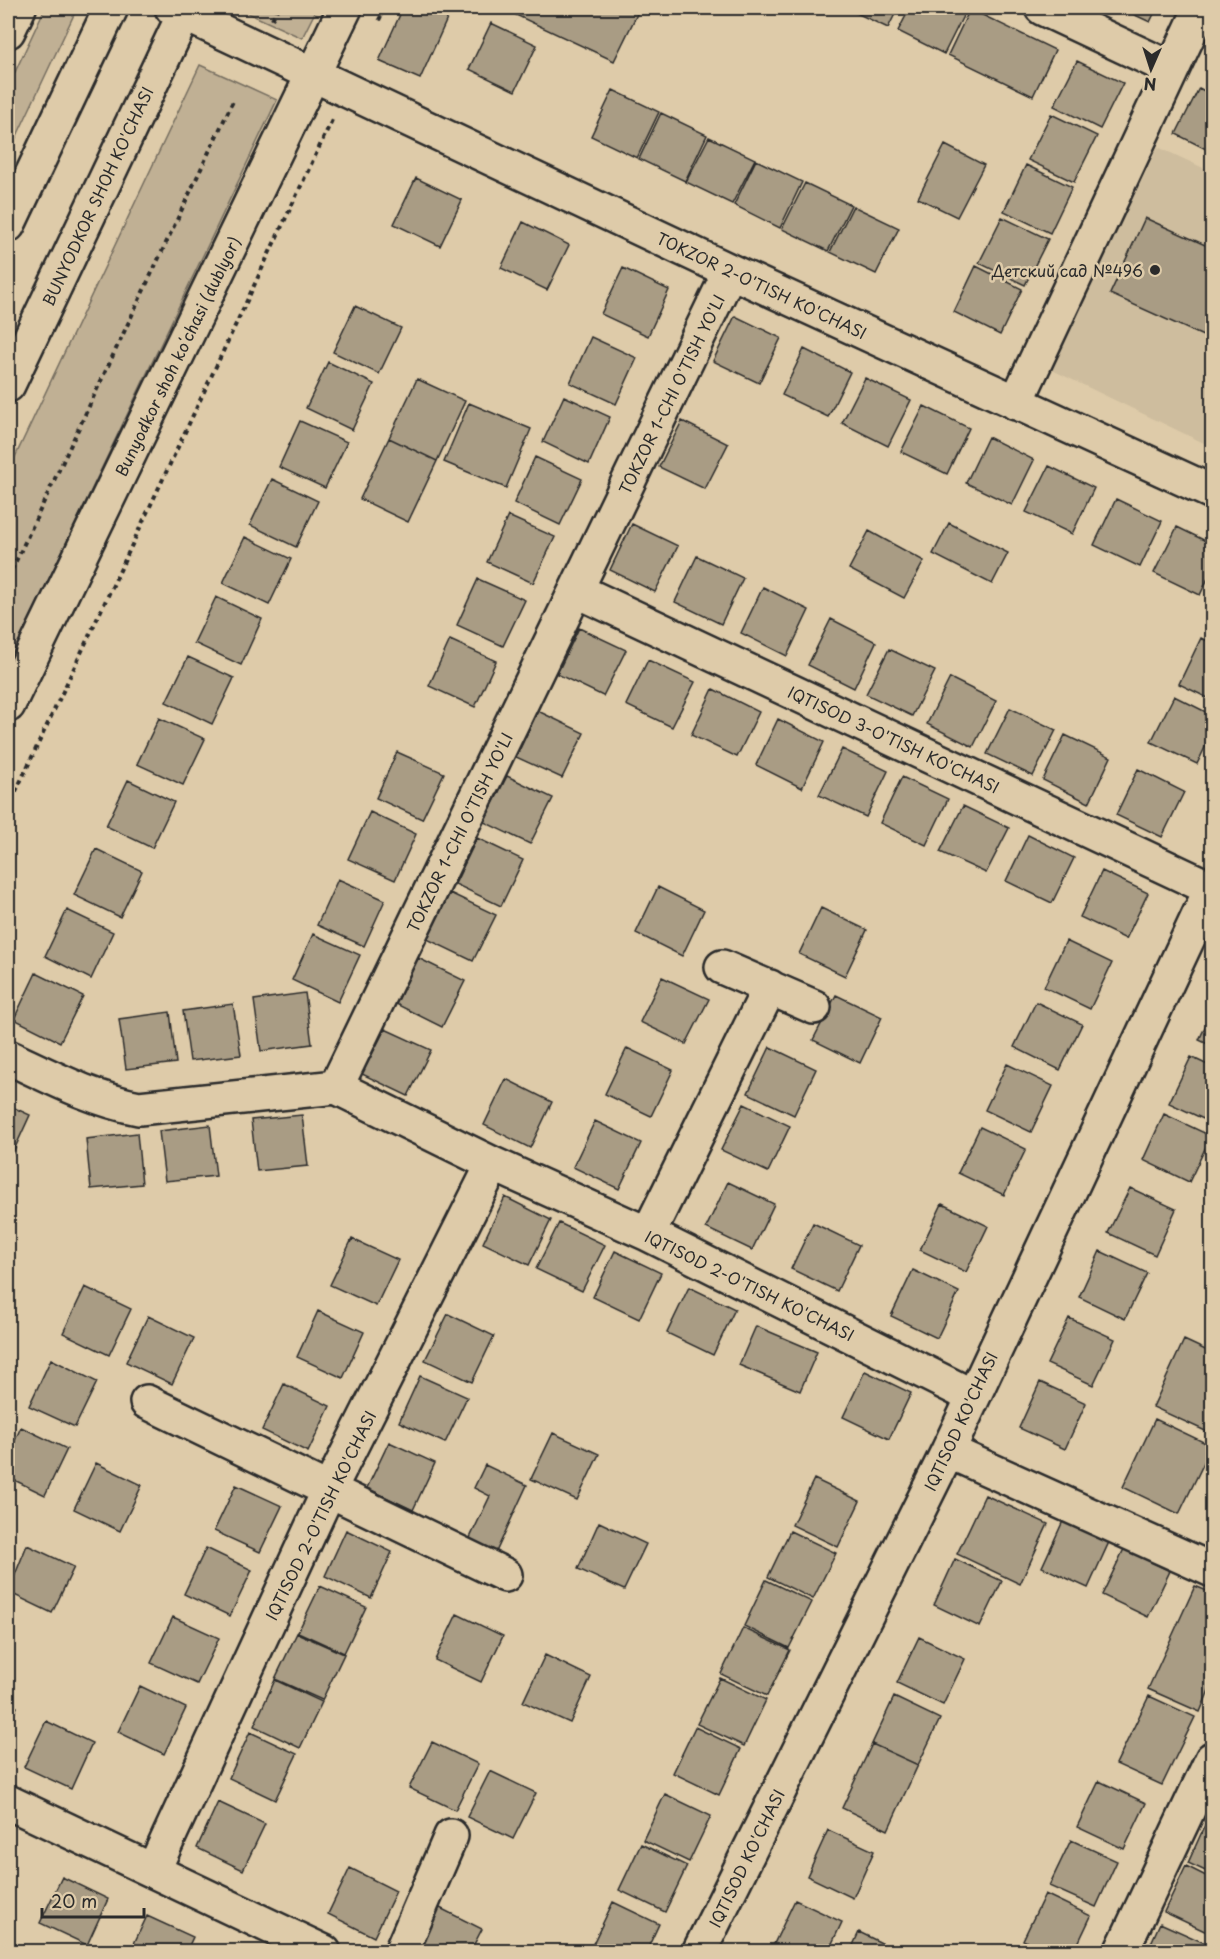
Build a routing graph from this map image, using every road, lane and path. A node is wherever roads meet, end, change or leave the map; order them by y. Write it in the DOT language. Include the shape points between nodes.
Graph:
graph roads {
  1 [pos="19,8"];
  2 [pos="111,8"];
  3 [pos="278,8"];
  4 [pos="345,8"];
  5 [pos="385,8"];
  6 [pos="1042,8"];
  7 [pos="1201,8"];
  8 [pos="181,9"];
  9 [pos="271,23"];
  10 [pos="375,28"];
  11 [pos="8,31"];
  12 [pos="1172,69"];
  13 [pos="313,74"];
  14 [pos="346,90"];
  15 [pos="233,101"];
  16 [pos="8,225"];
  17 [pos="730,271"];
  18 [pos="8,385"];
  19 [pos="1016,403"];
  20 [pos="1212,492"];
  21 [pos="8,578"];
  22 [pos="576,590"];
  23 [pos="8,705"];
  24 [pos="8,808"];
  25 [pos="1212,888"];
  26 [pos="722,967"];
  27 [pos="770,987"];
  28 [pos="814,1007"];
  29 [pos="8,1057"];
  30 [pos="336,1087"];
  31 [pos="493,1164"];
  32 [pos="648,1234"];
  33 [pos="972,1396"];
  34 [pos="147,1402"];
  35 [pos="948,1450"];
  36 [pos="330,1490"];
  37 [pos="1212,1570"];
  38 [pos="505,1575"];
  39 [pos="1212,1759"];
  40 [pos="8,1802"];
  41 [pos="452,1836"];
  42 [pos="154,1869"];
  43 [pos="709,1948"];
  44 [pos="315,1950"];
  45 [pos="401,1952"];
  46 [pos="1122,1952"];
  1 -- 11 [label="street"];
  2 -- 16 [label="street"];
  3 -- 9 [label="path"];
  4 -- 13 [label="street, Bunyodkor shoh koʻchasi (dublyor)"];
  5 -- 10 [label="path"];
  6 -- 12 [label="street"];
  7 -- 12 [label="street"];
  8 -- 13 [label="street, TOKZOR 2-O'TISH KO'CHASI"];
  8 -- 18 [label="street, BUNYODKOR SHOH KO'CHASI"];
  12 -- 19 [label="street"];
  13 -- 14 [label="street, TOKZOR 2-O'TISH KO'CHASI"];
  13 -- 23 [label="street, Bunyodkor shoh koʻchasi (dublyor)"];
  14 -- 17 [label="street, TOKZOR 2-O'TISH KO'CHASI"];
  14 -- 24 [label="path"];
  15 -- 21 [label="path"];
  17 -- 19 [label="street, TOKZOR 2-O'TISH KO'CHASI"];
  17 -- 22 [label="street, TOKZOR 1-CHI O'TISH YO'LI"];
  19 -- 20 [label="street, TOKZOR 2-O'TISH KO'CHASI"];
  22 -- 25 [label="street, IQTISOD 3-O'TISH KO'CHASI"];
  22 -- 30 [label="street, TOKZOR 1-CHI O'TISH YO'LI"];
  25 -- 33 [label="street, IQTISOD KO'CHASI"];
  26 -- 27 [label="street"];
  27 -- 28 [label="street"];
  27 -- 32 [label="street"];
  29 -- 30 [label="street" via="110,1103 139,1108"];
  30 -- 31 [label="street, IQTISOD 2-O'TISH KO'CHASI"];
  31 -- 32 [label="street, IQTISOD 2-O'TISH KO'CHASI"];
  31 -- 36 [label="street, IQTISOD 2-O'TISH KO'CHASI"];
  32 -- 33 [label="street, IQTISOD 2-O'TISH KO'CHASI"];
  33 -- 35 [label="street, IQTISOD KO'CHASI"];
  34 -- 36 [label="street"];
  35 -- 37 [label="street"];
  35 -- 43 [label="street, IQTISOD KO'CHASI"];
  36 -- 38 [label="street"];
  36 -- 42 [label="street, IQTISOD 2-O'TISH KO'CHASI"];
  39 -- 46 [label="street"];
  40 -- 42 [label="street"];
  41 -- 45 [label="street"];
  42 -- 44 [label="street"];
}
